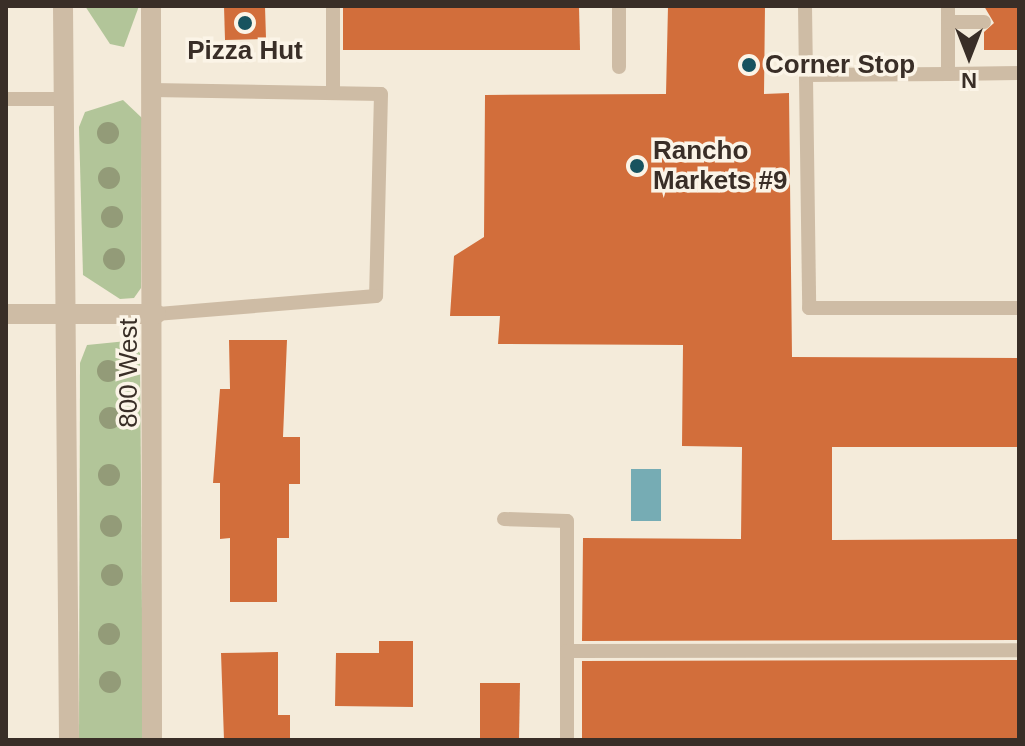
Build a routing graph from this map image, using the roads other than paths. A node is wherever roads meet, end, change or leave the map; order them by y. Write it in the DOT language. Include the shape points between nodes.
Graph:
graph roads {
  1 [pos="63,6"];
  2 [pos="151,6"];
  3 [pos="333,6"];
  4 [pos="619,6"];
  5 [pos="805,6"];
  6 [pos="948,6"];
  7 [pos="948,22"];
  8 [pos="984,22"];
  9 [pos="619,67"];
  10 [pos="1019,73"];
  11 [pos="948,74"];
  12 [pos="806,75"];
  13 [pos="152,90"];
  14 [pos="333,93"];
  15 [pos="6,99"];
  16 [pos="63,99"];
  17 [pos="1019,308"];
  18 [pos="6,314"];
  19 [pos="63,314"];
  20 [pos="156,314"];
  21 [pos="504,519"];
  22 [pos="1019,650"];
  23 [pos="567,651"];
  24 [pos="69,740"];
  25 [pos="152,740"];
  26 [pos="567,740"];
  1 -- 16 [label="street"];
  2 -- 13 [label="street, 800 West"];
  3 -- 14 [label="lane"];
  4 -- 9 [label="lane"];
  5 -- 12 [label="lane"];
  6 -- 7 [label="lane"];
  7 -- 8 [label="lane"];
  7 -- 11 [label="lane"];
  10 -- 11 [label="lane"];
  11 -- 12 [label="lane"];
  12 -- 17 [label="lane" via="809,308"];
  13 -- 14 [label="lane"];
  13 -- 20 [label="street, 800 West"];
  14 -- 20 [label="lane" via="381,94 376,296"];
  15 -- 16 [label="lane"];
  16 -- 19 [label="street"];
  18 -- 19 [label="street"];
  19 -- 20 [label="street"];
  19 -- 24 [label="street"];
  20 -- 25 [label="street, 800 West"];
  21 -- 23 [label="lane" via="567,521"];
  22 -- 23 [label="lane"];
  23 -- 26 [label="lane"];
}
